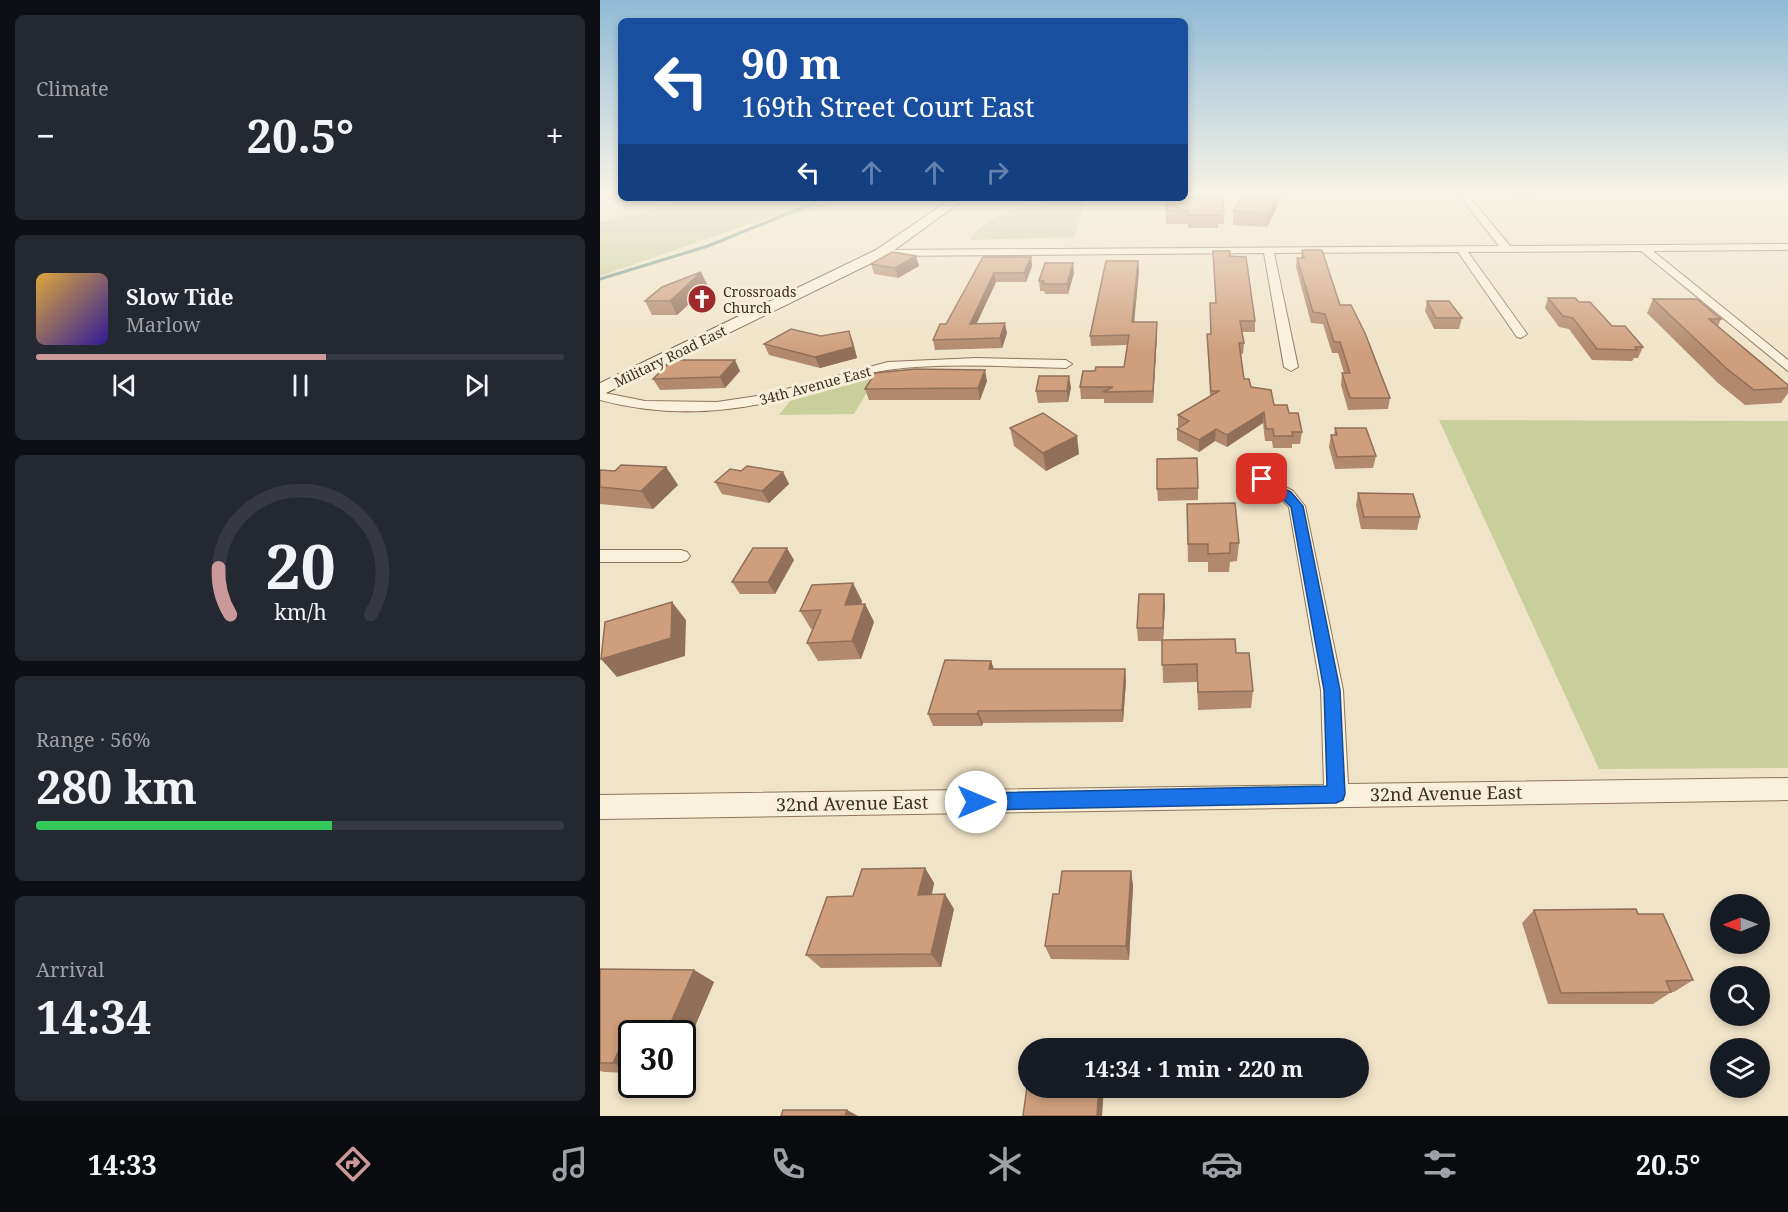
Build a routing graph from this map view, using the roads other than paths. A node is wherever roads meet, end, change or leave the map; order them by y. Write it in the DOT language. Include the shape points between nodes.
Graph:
graph roads {
  1 [pos="890,247"];
  2 [pos="1782,247"];
  3 [pos="1461,249"];
  4 [pos="1507,249"];
  5 [pos="1645,249"];
  6 [pos="1268,250"];
  7 [pos="881,253"];
  8 [pos="1521,334"];
  9 [pos="1066,364"];
  10 [pos="1291,367"];
  11 [pos="1788,367"];
  12 [pos="600,390"];
  13 [pos="600,396"];
  14 [pos="1262,479"];
  15 [pos="600,556"];
  16 [pos="681,556"];
  17 [pos="1788,789"];
  18 [pos="1336,794"];
  19 [pos="600,807"];
  1 -- 7 [label="street, Military Road East"];
  2 -- 5 [label="street"];
  3 -- 4 [label="street"];
  3 -- 6 [label="street"];
  3 -- 8 [label="street"];
  4 -- 5 [label="street"];
  5 -- 11 [label="street"];
  6 -- 7 [label="street"];
  6 -- 10 [label="street"];
  7 -- 12 [label="street, Military Road East"];
  9 -- 13 [label="street, 34th Avenue East" via="889,366 773,397 718,405 636,405"];
  14 -- 18 [label="street" via="1297,506 1332,690"];
  15 -- 16 [label="street"];
  17 -- 18 [label="street, 32nd Avenue East"];
  18 -- 19 [label="street, 32nd Avenue East"];
}
